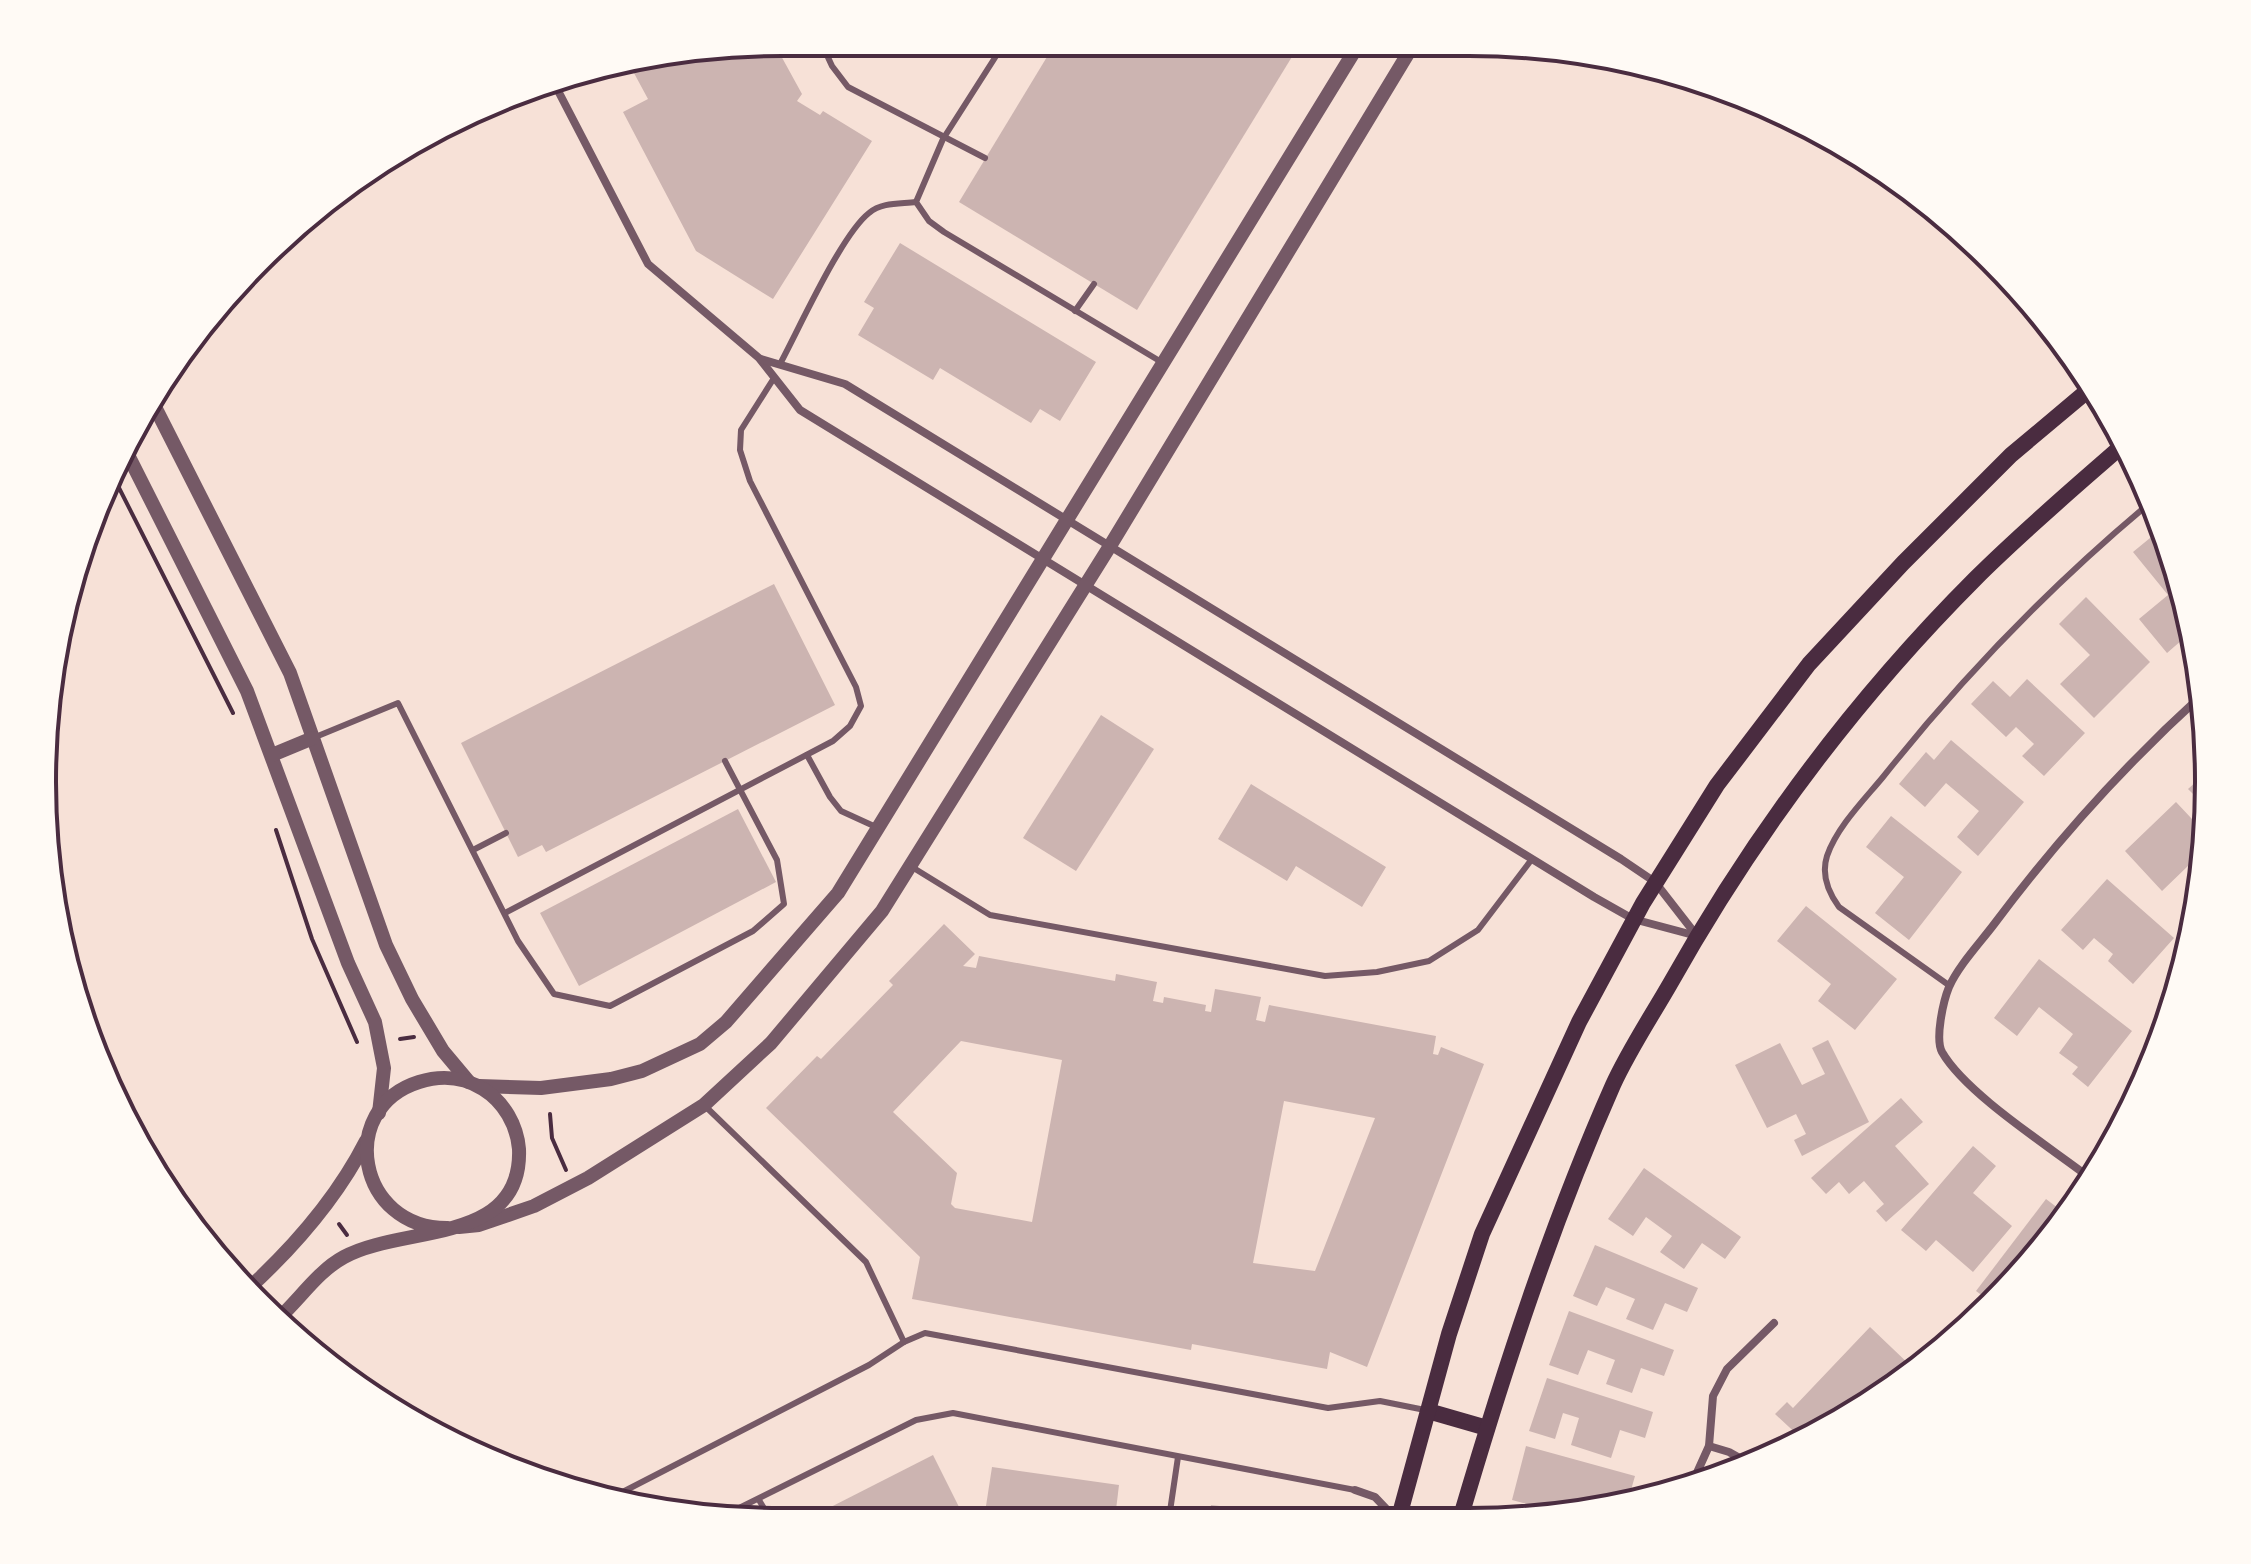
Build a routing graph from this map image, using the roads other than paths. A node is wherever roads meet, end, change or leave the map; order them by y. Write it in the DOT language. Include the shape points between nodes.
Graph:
graph roads {
  1 [pos="827,56"];
  2 [pos="996,56"];
  3 [pos="1351,56"];
  4 [pos="1406,56"];
  5 [pos="559,92"];
  6 [pos="945,137"];
  7 [pos="985,158"];
  8 [pos="916,202"];
  9 [pos="1094,284"];
  10 [pos="1075,311"];
  11 [pos="759,358"];
  12 [pos="780,364"];
  13 [pos="1164,364"];
  14 [pos="774,378"];
  15 [pos="2083,395"];
  16 [pos="157,412"];
  17 [pos="2115,452"];
  18 [pos="131,461"];
  19 [pos="2142,510"];
  20 [pos="1068,520"];
  21 [pos="1110,546"];
  22 [pos="1044,560"];
  23 [pos="1086,585"];
  24 [pos="2191,706"];
  25 [pos="313,738"];
  26 [pos="272,755"];
  27 [pos="807,755"];
  28 [pos="725,761"];
  29 [pos="740,790"];
  30 [pos="878,828"];
  31 [pos="506,833"];
  32 [pos="473,850"];
  33 [pos="1532,859"];
  34 [pos="910,866"];
  35 [pos="1655,882"];
  36 [pos="505,913"];
  37 [pos="1633,919"];
  38 [pos="1697,936"];
  39 [pos="1950,986"];
  40 [pos="474,1084"];
  41 [pos="704,1105"];
  42 [pos="379,1113"];
  43 [pos="370,1134"];
  44 [pos="2081,1171"];
  45 [pos="454,1228"];
  46 [pos="256,1281"];
  47 [pos="286,1311"];
  48 [pos="1774,1323"];
  49 [pos="904,1342"];
  50 [pos="1428,1411"];
  51 [pos="1487,1428"];
  52 [pos="1709,1446"];
  53 [pos="1178,1457"];
  54 [pos="1737,1457"];
  55 [pos="1698,1470"];
  56 [pos="1355,1490"];
  57 [pos="625,1491"];
  58 [pos="759,1500"];
  59 [pos="745,1506"];
  60 [pos="763,1507"];
  61 [pos="1170,1508"];
  62 [pos="1387,1508"];
  63 [pos="1400,1508"];
  64 [pos="1463,1508"];
  1 -- 6 [label="lane" via="848,87"];
  2 -- 6 [label="lane"];
  3 -- 13 [label="street"];
  4 -- 21 [label="street"];
  5 -- 11 [label="street" via="648,264"];
  6 -- 7 [label="lane"];
  6 -- 8 [label="lane"];
  8 -- 10 [label="lane" via="944,232"];
  8 -- 12 [label="lane" via="883,205 867,214 843,246"];
  9 -- 10 [label="lane"];
  10 -- 13 [label="lane"];
  11 -- 12 [label="street"];
  11 -- 14 [label="street"];
  12 -- 20 [label="street" via="845,384"];
  13 -- 20 [label="street"];
  14 -- 22 [label="street" via="800,410"];
  14 -- 27 [label="lane" via="741,430 740,450 750,481 861,706 850,726"];
  15 -- 35 [label="main road" via="2011,455 1809,664 1717,785"];
  16 -- 25 [label="street" via="290,673"];
  17 -- 38 [label="main road" via="1976,577 1906,653 1783,805"];
  18 -- 26 [label="street" via="247,691"];
  19 -- 39 [label="lane" via="2045,594 1981,660 1851,818 1826,858 1827,884 1839,907"];
  20 -- 21 [label="street"];
  20 -- 22 [label="street"];
  21 -- 23 [label="street"];
  21 -- 35 [label="street"];
  22 -- 23 [label="street"];
  22 -- 30 [label="street"];
  23 -- 33 [label="street"];
  23 -- 34 [label="street"];
  24 -- 39 [label="street" via="2043,862"];
  25 -- 26 [label="street"];
  25 -- 32 [label="lane" via="398,703"];
  25 -- 40 [label="street" via="390,954 443,1051"];
  26 -- 42 [label="street" via="375,1022 384,1068"];
  27 -- 29 [label="lane"];
  27 -- 30 [label="lane" via="841,811"];
  28 -- 29 [label="lane"];
  29 -- 36 [label="lane"];
  29 -- 36 [label="lane" via="777,860 784,904 753,931 662,979 610,1006 554,994"];
  30 -- 40 [label="street" via="838,893 726,1022 700,1044 611,1079 541,1088"];
  31 -- 32 [label="lane"];
  32 -- 36 [label="lane"];
  33 -- 34 [label="lane" via="1478,930 1429,961 1325,976 990,915"];
  33 -- 37 [label="street"];
  34 -- 41 [label="street" via="882,911 771,1043"];
  35 -- 37 [label="main road"];
  35 -- 38 [label="street"];
  37 -- 38 [label="street"];
  37 -- 50 [label="main road" via="1579,1022 1482,1234"];
  38 -- 51 [label="main road" via="1614,1082 1539,1265"];
  39 -- 44 [label="street" via="1940,1018 1940,1050 1981,1095"];
  40 -- 42 [label="street" via="447,1077 413,1083"];
  40 -- 45 [label="street" via="510,1117 519,1158 497,1206"];
  41 -- 45 [label="street" via="534,1206"];
  41 -- 49 [label="lane" via="866,1262"];
  42 -- 43 [label="street"];
  43 -- 45 [label="street" via="368,1164 384,1201 418,1224"];
  43 -- 46 [label="street" via="316,1217"];
  45 -- 47 [label="street" via="345,1256"];
  48 -- 52 [label="street" via="1727,1369 1713,1396"];
  49 -- 50 [label="lane" via="925,1333 1328,1408 1380,1401"];
  49 -- 57 [label="lane"];
  50 -- 51 [label="main road"];
  50 -- 63 [label="main road"];
  51 -- 64 [label="main road"];
  52 -- 54 [label="street"];
  52 -- 55 [label="street"];
  53 -- 56 [label="lane"];
  53 -- 58 [label="lane" via="953,1413 916,1420"];
  53 -- 61 [label="lane"];
  56 -- 62 [label="street"];
  58 -- 59 [label="lane"];
  58 -- 60 [label="lane"];
}
